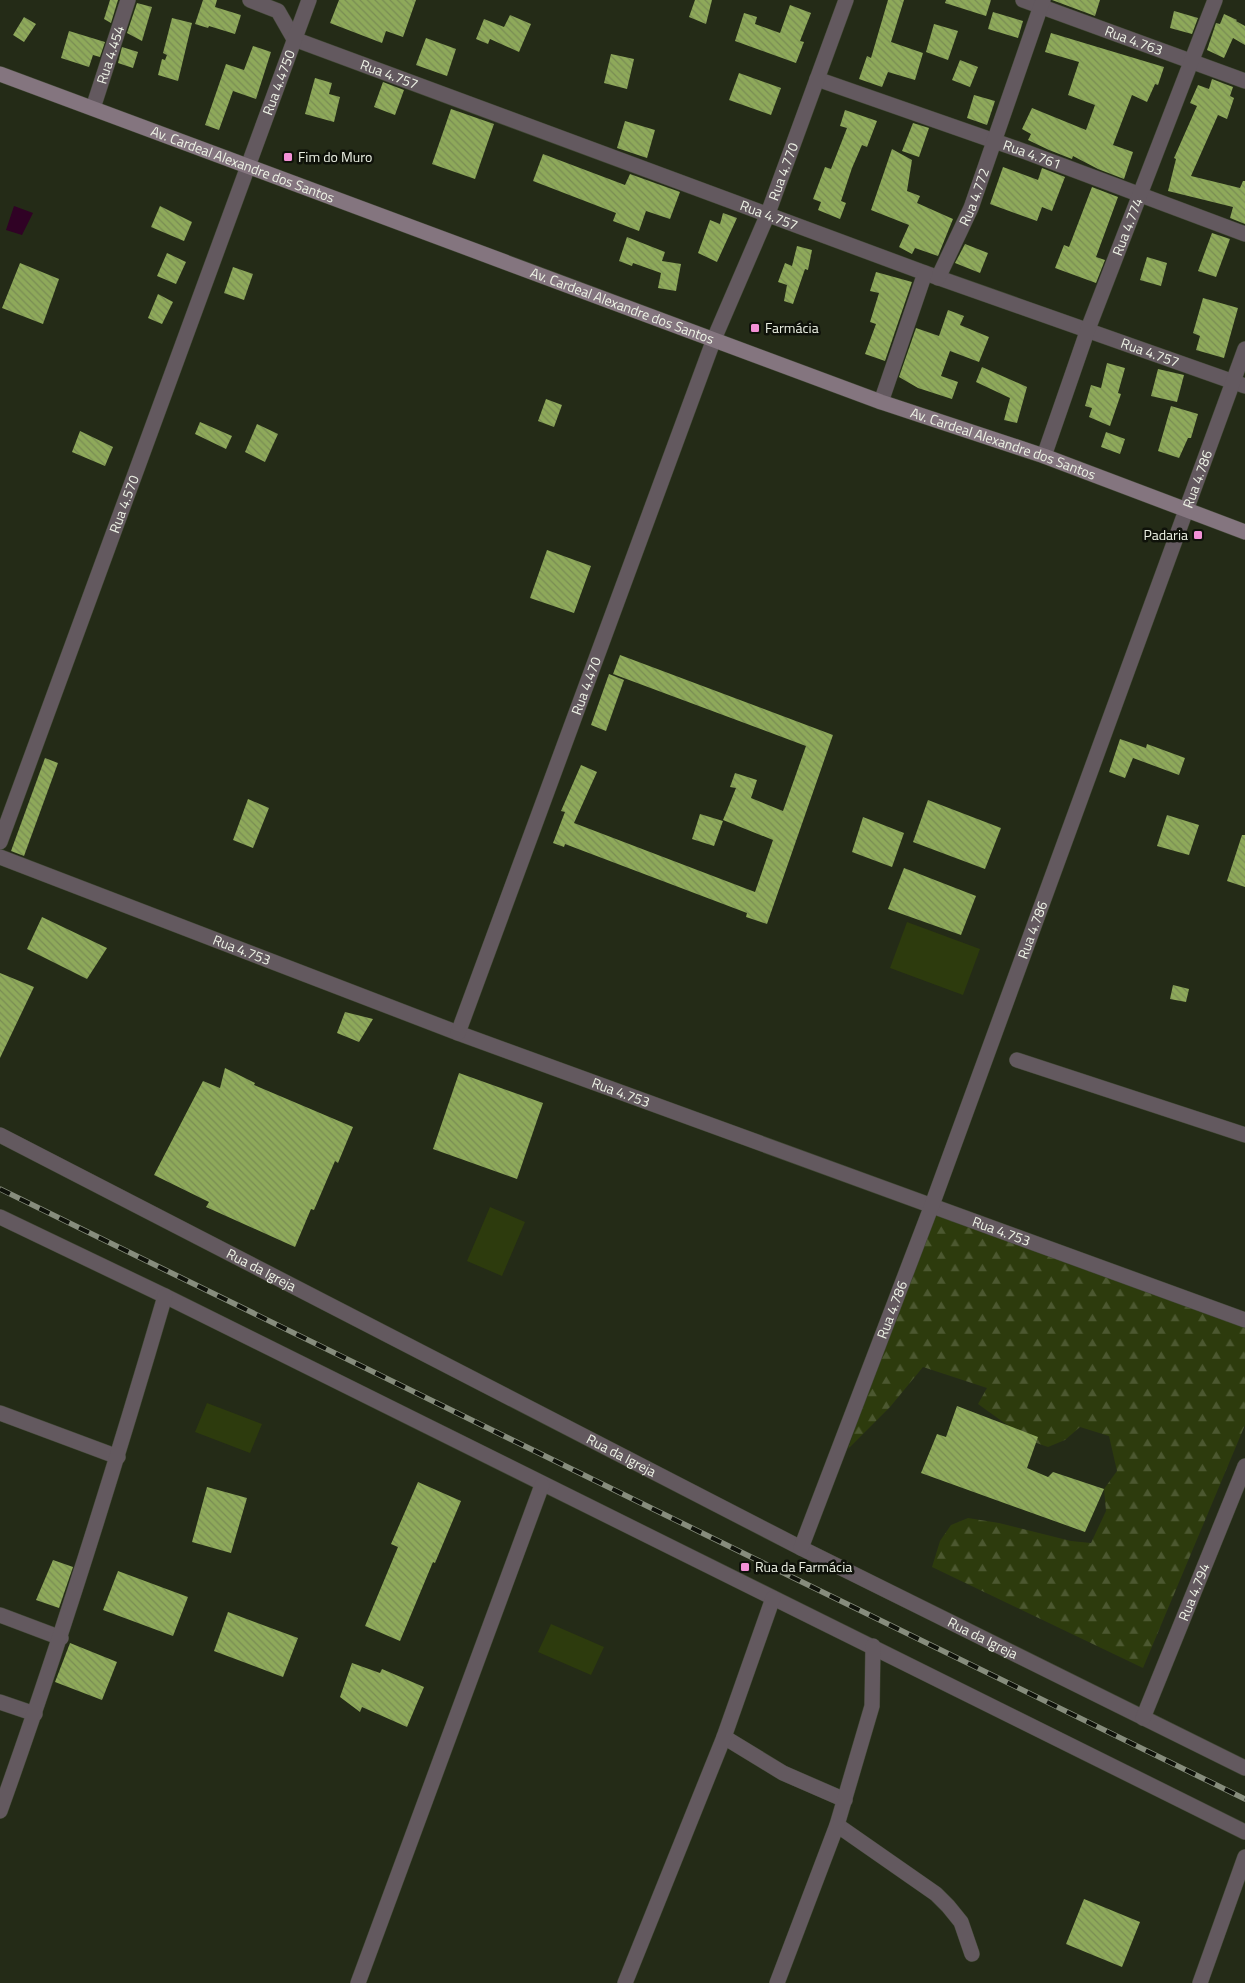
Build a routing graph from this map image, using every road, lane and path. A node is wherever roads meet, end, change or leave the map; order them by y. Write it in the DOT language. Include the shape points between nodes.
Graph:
graph roads {
  1 [pos="128,0"];
  2 [pos="250,0"];
  3 [pos="309,0"];
  4 [pos="846,0"];
  5 [pos="1022,0"];
  6 [pos="1215,0"];
  7 [pos="1042,3"];
  8 [pos="294,39"];
  9 [pos="1191,62"];
  10 [pos="0,74"];
  11 [pos="817,79"];
  12 [pos="1245,81"];
  13 [pos="93,108"];
  14 [pos="994,140"];
  15 [pos="250,166"];
  16 [pos="1139,195"];
  17 [pos="767,216"];
  18 [pos="1245,234"];
  19 [pos="931,276"];
  20 [pos="1088,329"];
  21 [pos="714,339"];
  22 [pos="1245,349"];
  23 [pos="1238,384"];
  24 [pos="881,402"];
  25 [pos="1044,456"];
  26 [pos="1186,509"];
  27 [pos="1245,532"];
  28 [pos="0,842"];
  29 [pos="0,857"];
  30 [pos="458,1032"];
  31 [pos="1017,1060"];
  32 [pos="0,1135"];
  33 [pos="1245,1135"];
  34 [pos="932,1205"];
  35 [pos="0,1217"];
  36 [pos="165,1296"];
  37 [pos="1245,1320"];
  38 [pos="0,1413"];
  39 [pos="118,1457"];
  40 [pos="1245,1466"];
  41 [pos="542,1484"];
  42 [pos="801,1548"];
  43 [pos="773,1598"];
  44 [pos="0,1615"];
  45 [pos="61,1638"];
  46 [pos="873,1646"];
  47 [pos="0,1702"];
  48 [pos="35,1714"];
  49 [pos="1143,1718"];
  50 [pos="724,1737"];
  51 [pos="1245,1768"];
  52 [pos="845,1800"];
  53 [pos="0,1811"];
  54 [pos="837,1825"];
  55 [pos="1245,1832"];
  56 [pos="1245,1857"];
  57 [pos="972,1954"];
  58 [pos="358,1983"];
  59 [pos="625,1983"];
  60 [pos="776,1983"];
  61 [pos="1200,1983"];
  1 -- 13 [label="street, Rua 4.454"];
  2 -- 8 [label="street" via="278,11"];
  3 -- 8 [label="street, Rua 4.4750"];
  4 -- 11 [label="street, Rua 4.770"];
  5 -- 7 [label="street, Rua 4.763"];
  6 -- 9 [label="street, Rua 4.774"];
  7 -- 9 [label="street, Rua 4.763"];
  7 -- 14 [label="street, Rua 4.772"];
  8 -- 15 [label="street, Rua 4.4750"];
  8 -- 17 [label="street, Rua 4.757"];
  9 -- 12 [label="street, Rua 4.763"];
  9 -- 16 [label="street, Rua 4.774"];
  10 -- 13 [label="main road, Av. Cardeal Alexandre dos Santos"];
  11 -- 14 [label="street, Rua 4.761"];
  11 -- 17 [label="street, Rua 4.770"];
  13 -- 15 [label="main road, Av. Cardeal Alexandre dos Santos"];
  14 -- 16 [label="street, Rua 4.761"];
  14 -- 19 [label="street, Rua 4.772" via="971,208"];
  15 -- 21 [label="main road, Av. Cardeal Alexandre dos Santos"];
  15 -- 28 [label="street, Rua 4.570"];
  16 -- 18 [label="street, Rua 4.761"];
  16 -- 20 [label="street, Rua 4.774"];
  17 -- 19 [label="street, Rua 4.757"];
  17 -- 21 [label="street, Rua 4.770"];
  19 -- 20 [label="street, Rua 4.757"];
  19 -- 24 [label="street, Rua 4.772"];
  20 -- 23 [label="street, Rua 4.757"];
  20 -- 25 [label="street, Rua 4.774"];
  21 -- 24 [label="main road, Av. Cardeal Alexandre dos Santos"];
  21 -- 30 [label="street, Rua 4.470"];
  22 -- 23 [label="street, Rua 4.786"];
  23 -- 26 [label="street, Rua 4.786"];
  24 -- 25 [label="main road, Av. Cardeal Alexandre dos Santos"];
  25 -- 26 [label="main road, Av. Cardeal Alexandre dos Santos"];
  26 -- 27 [label="main road, Av. Cardeal Alexandre dos Santos"];
  26 -- 34 [label="street, Rua 4.786"];
  29 -- 30 [label="street, Rua 4.753"];
  30 -- 34 [label="street, Rua 4.753"];
  31 -- 33 [label="street"];
  32 -- 42 [label="street, Rua da Igreja"];
  34 -- 37 [label="street, Rua 4.753"];
  34 -- 42 [label="street, Rua 4.786"];
  35 -- 36 [label="street"];
  36 -- 39 [label="street"];
  36 -- 41 [label="street"];
  38 -- 39 [label="street"];
  39 -- 45 [label="street"];
  40 -- 49 [label="street, Rua 4.794"];
  41 -- 43 [label="street"];
  41 -- 58 [label="street"];
  42 -- 49 [label="street, Rua da Igreja"];
  43 -- 46 [label="street"];
  43 -- 50 [label="street"];
  44 -- 45 [label="street"];
  45 -- 48 [label="street"];
  46 -- 52 [label="street" via="872,1706"];
  46 -- 55 [label="street"];
  47 -- 48 [label="street"];
  48 -- 53 [label="street"];
  49 -- 51 [label="street, Rua da Igreja"];
  50 -- 52 [label="street" via="783,1773"];
  50 -- 59 [label="street"];
  52 -- 54 [label="street"];
  54 -- 57 [label="street" via="942,1900 960,1922"];
  54 -- 60 [label="street"];
  56 -- 61 [label="street"];
}
